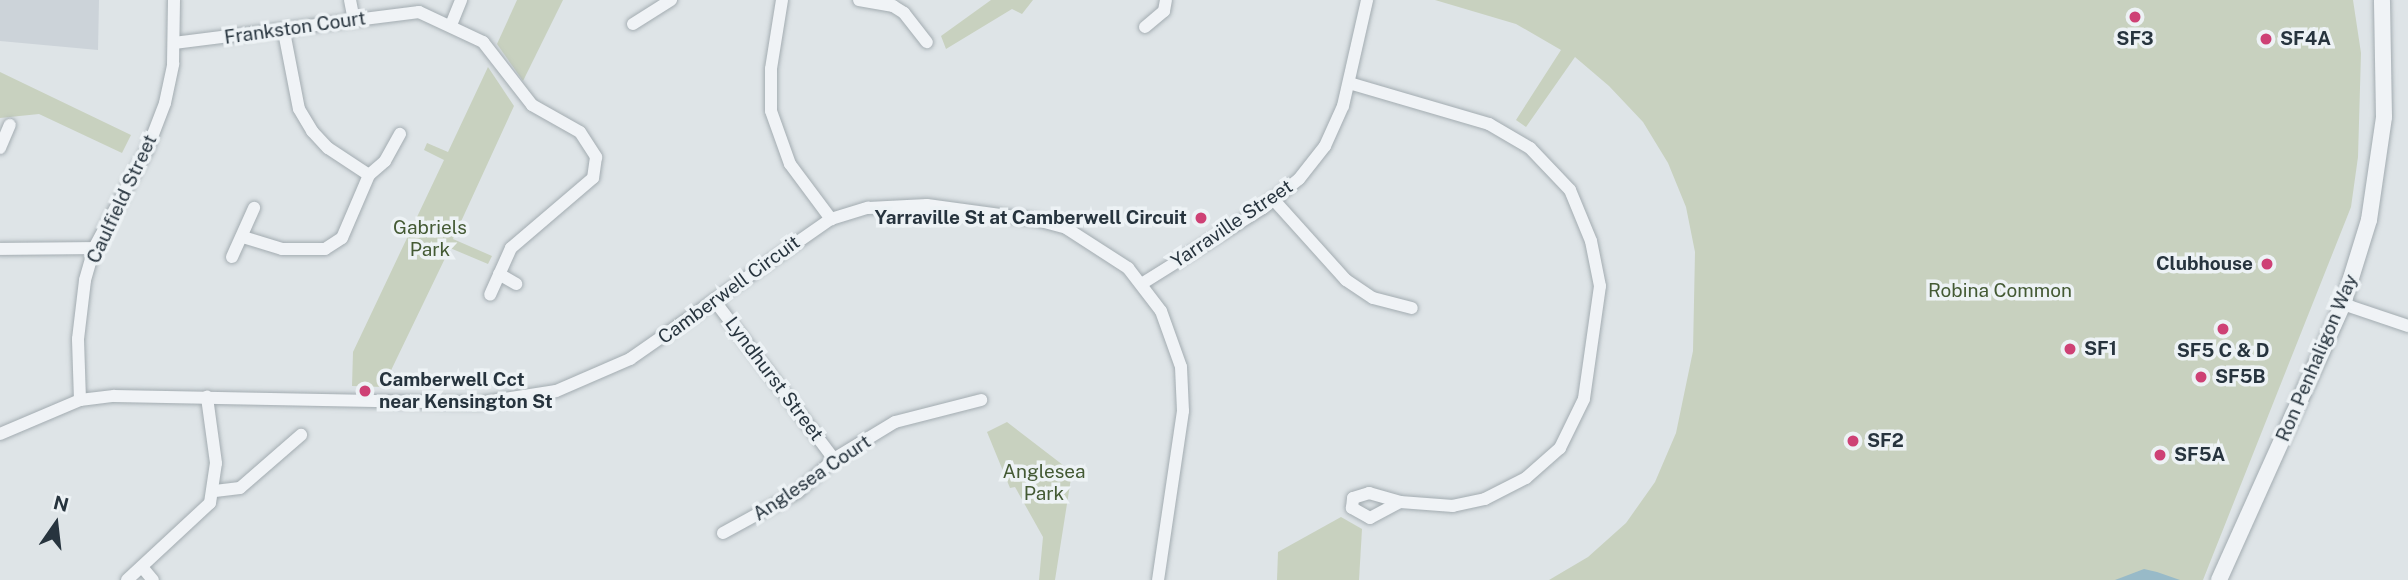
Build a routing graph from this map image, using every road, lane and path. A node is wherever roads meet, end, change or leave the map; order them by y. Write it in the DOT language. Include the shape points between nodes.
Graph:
graph roads {
  1 [pos="174,0"];
  2 [pos="350,0"];
  3 [pos="461,0"];
  4 [pos="671,0"];
  5 [pos="782,0"];
  6 [pos="859,0"];
  7 [pos="1166,0"];
  8 [pos="1367,0"];
  9 [pos="2382,0"];
  10 [pos="354,20"];
  11 [pos="633,24"];
  12 [pos="451,25"];
  13 [pos="1145,27"];
  14 [pos="284,32"];
  15 [pos="927,42"];
  16 [pos="174,43"];
  17 [pos="1349,83"];
  18 [pos="10,125"];
  19 [pos="400,134"];
  20 [pos="0,148"];
  21 [pos="369,175"];
  22 [pos="1273,199"];
  23 [pos="254,208"];
  24 [pos="831,219"];
  25 [pos="243,237"];
  26 [pos="94,248"];
  27 [pos="0,249"];
  28 [pos="232,257"];
  29 [pos="499,274"];
  30 [pos="1143,283"];
  31 [pos="516,284"];
  32 [pos="490,295"];
  33 [pos="714,300"];
  34 [pos="2343,304"];
  35 [pos="1412,308"];
  36 [pos="2408,326"];
  37 [pos="207,397"];
  38 [pos="80,400"];
  39 [pos="981,400"];
  40 [pos="0,434"];
  41 [pos="301,435"];
  42 [pos="834,459"];
  43 [pos="215,491"];
  44 [pos="1400,502"];
  45 [pos="723,533"];
  46 [pos="142,567"];
  47 [pos="127,580"];
  48 [pos="153,580"];
  49 [pos="1158,580"];
  50 [pos="2219,580"];
  1 -- 16 [label="street, Caulfield Street"];
  2 -- 10 [label="street"];
  3 -- 12 [label="street"];
  4 -- 11 [label="street"];
  5 -- 24 [label="street" via="771,69 771,111 790,164"];
  6 -- 15 [label="street" via="893,6"];
  7 -- 13 [label="street" via="1164,10"];
  8 -- 17 [label="street, Yarraville Street"];
  9 -- 34 [label="street, Ron Penhaligon Way" via="2386,86 2379,169"];
  10 -- 12 [label="street, Frankston Court" via="419,12"];
  10 -- 14 [label="street, Frankston Court"];
  12 -- 29 [label="street, Frankston Court" via="483,42 532,105 580,132 596,157 593,178 528,230 511,248"];
  14 -- 16 [label="street, Frankston Court"];
  14 -- 21 [label="street" via="299,109 312,131 328,148"];
  16 -- 26 [label="street, Caulfield Street" via="165,103 146,150"];
  17 -- 22 [label="street, Yarraville Street" via="1325,146 1299,179"];
  17 -- 44 [label="street" via="1489,124 1530,148 1570,190 1591,241 1600,286 1584,399 1560,448 1526,478 1485,499 1452,506"];
  18 -- 20 [label="street"];
  19 -- 21 [label="street" via="385,161"];
  21 -- 25 [label="street" via="353,219 342,237 325,249 282,249"];
  22 -- 30 [label="street, Yarraville Street"];
  22 -- 35 [label="street" via="1346,281 1373,298"];
  23 -- 25 [label="street"];
  24 -- 30 [label="street, Camberwell Circuit" via="898,204 1037,220 1086,238"];
  24 -- 33 [label="street, Camberwell Circuit"];
  25 -- 28 [label="street"];
  26 -- 27 [label="street"];
  26 -- 38 [label="street, Caulfield Street" via="78,339"];
  29 -- 31 [label="street"];
  29 -- 32 [label="street, Frankston Court"];
  30 -- 49 [label="street, Camberwell Circuit" via="1171,330 1183,388 1181,432"];
  33 -- 37 [label="street, Camberwell Circuit" via="606,372 556,391 507,401"];
  33 -- 42 [label="street, Lyndhurst Street"];
  34 -- 36 [label="street"];
  34 -- 50 [label="street, Ron Penhaligon Way"];
  37 -- 38 [label="street, Camberwell Circuit"];
  37 -- 43 [label="street"];
  38 -- 40 [label="street, Camberwell Circuit"];
  39 -- 42 [label="street, Anglesea Court" via="895,422"];
  41 -- 43 [label="street" via="240,488"];
  42 -- 45 [label="street, Anglesea Court" via="797,492"];
  43 -- 46 [label="street" via="201,516"];
  46 -- 47 [label="street"];
  46 -- 48 [label="street"];
}
